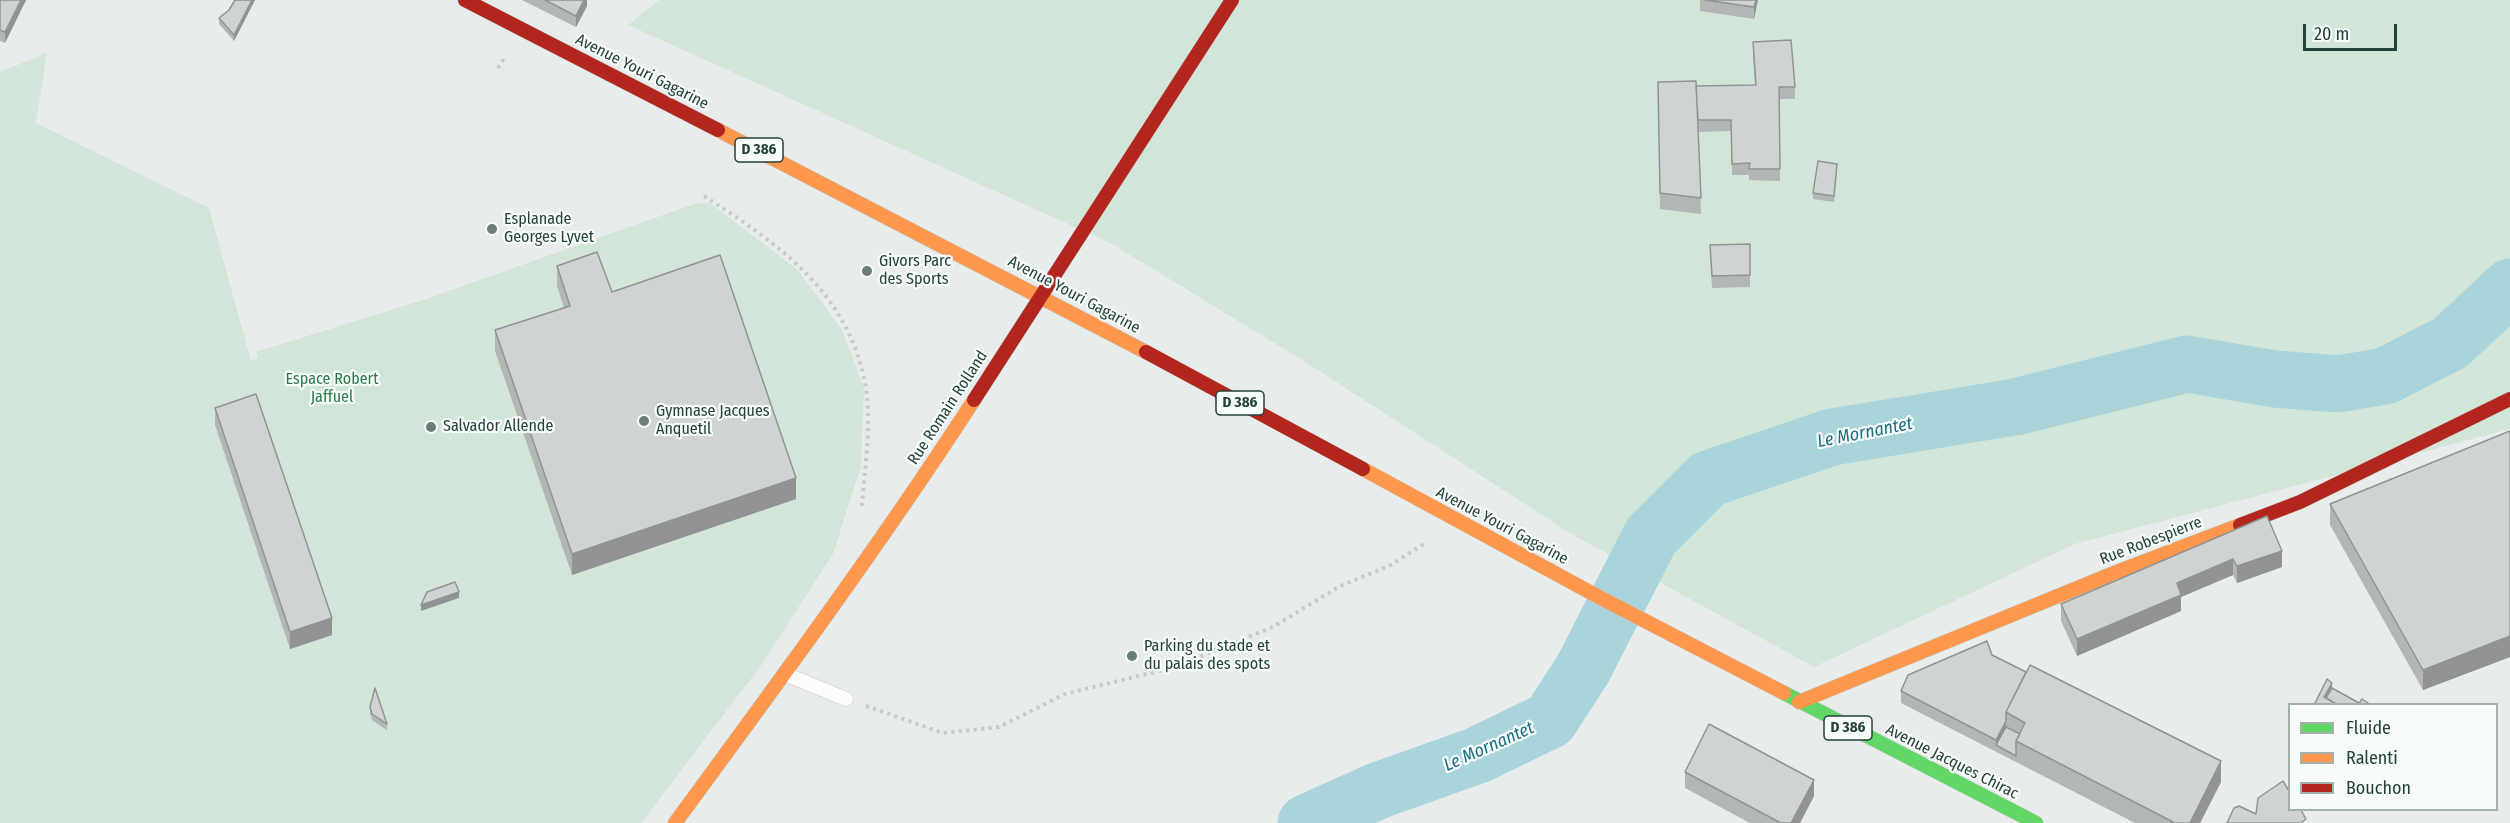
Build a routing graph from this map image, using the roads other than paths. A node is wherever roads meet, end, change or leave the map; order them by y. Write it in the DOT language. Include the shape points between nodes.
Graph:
graph roads {
  1 [pos="465,0"];
  2 [pos="1232,0"];
  3 [pos="1040,295"];
  4 [pos="2510,399"];
  5 [pos="1662,630"];
  6 [pos="785,674"];
  7 [pos="846,699"];
  8 [pos="1799,702"];
  9 [pos="675,823"];
  10 [pos="2036,823"];
  1 -- 3 [label="main road, Avenue Youri Gagarine / D 386"];
  2 -- 3 [label="main road, Rue Romain Rolland"];
  3 -- 5 [label="main road, Avenue Youri Gagarine / D 386"];
  3 -- 6 [label="main road, Rue Romain Rolland" via="922,480"];
  4 -- 8 [label="main road, Rue Robespierre" via="2300,502"];
  5 -- 8 [label="main road, Avenue Jacques Chirac / D 386"];
  6 -- 7 [label="lane"];
  6 -- 9 [label="main road, Rue Romain Rolland"];
  8 -- 10 [label="main road, Avenue Jacques Chirac / D 386"];
}
